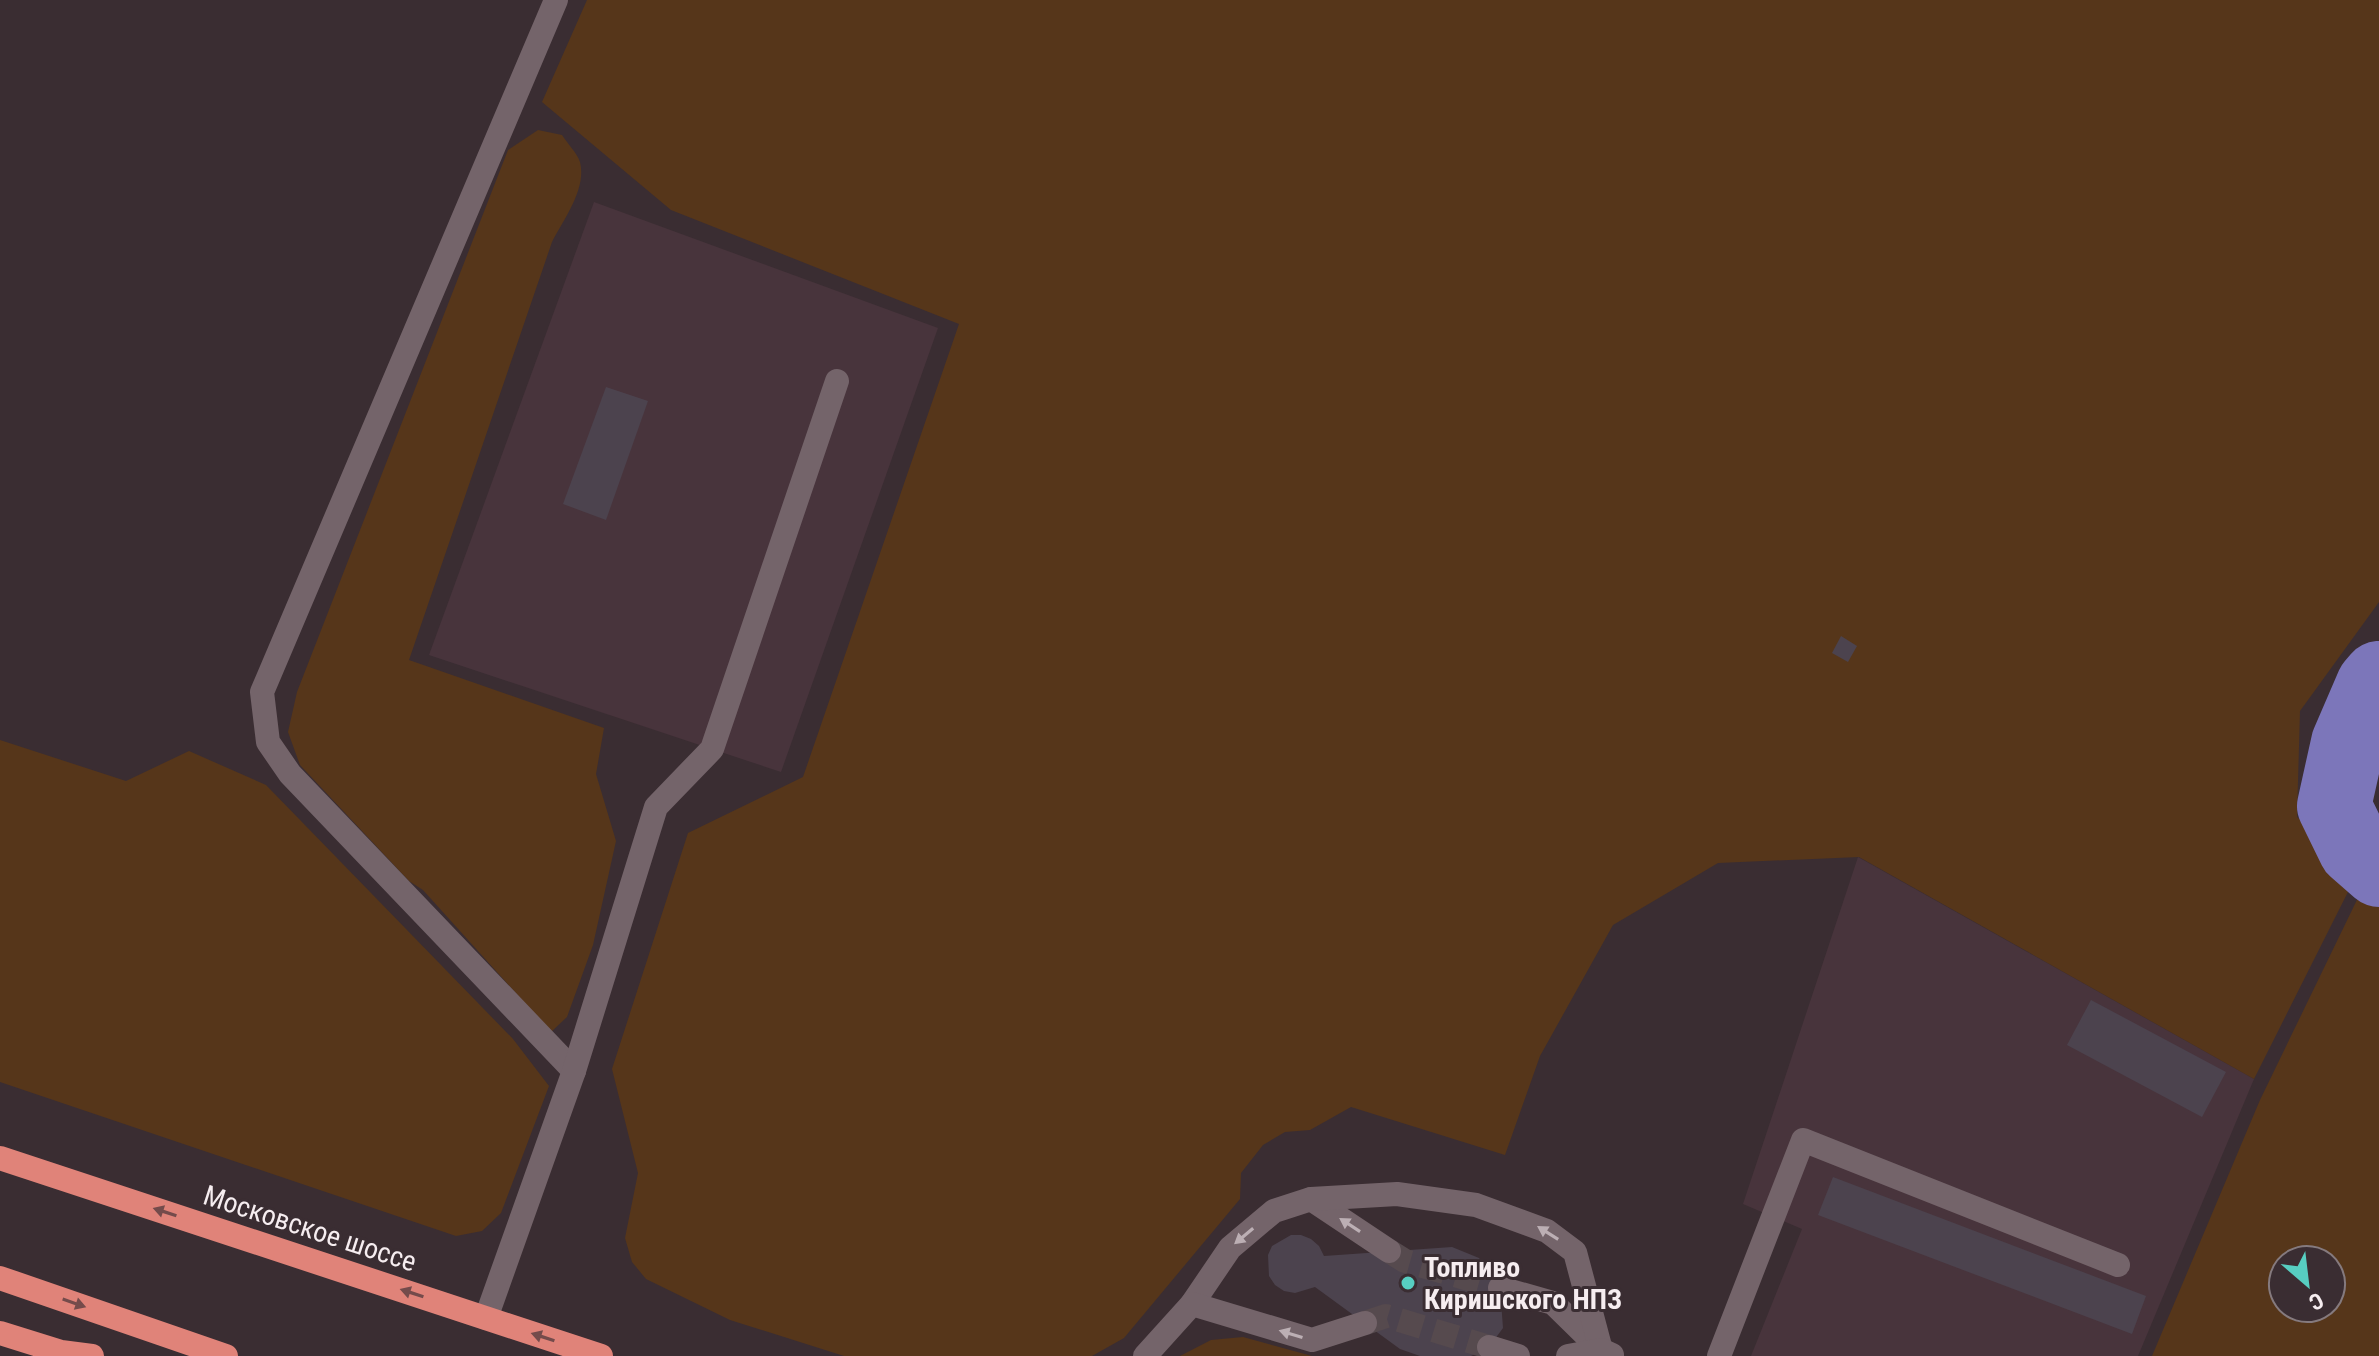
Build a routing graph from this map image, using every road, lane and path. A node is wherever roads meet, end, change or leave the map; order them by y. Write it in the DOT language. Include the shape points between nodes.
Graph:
graph roads {
  1 [pos="556,0"];
  2 [pos="837,381"];
  3 [pos="574,1071"];
  4 [pos="0,1158"];
  5 [pos="1311,1199"];
  6 [pos="1389,1251"];
  7 [pos="2118,1265"];
  8 [pos="0,1278"];
  9 [pos="1500,1288"];
  10 [pos="1192,1304"];
  11 [pos="486,1318"];
  12 [pos="1365,1323"];
  13 [pos="0,1333"];
  14 [pos="1489,1347"];
  15 [pos="1607,1353"];
  16 [pos="92,1356"];
  17 [pos="226,1356"];
  18 [pos="601,1356"];
  19 [pos="1145,1356"];
  20 [pos="1518,1356"];
  21 [pos="1568,1356"];
  22 [pos="1719,1356"];
  1 -- 3 [label="street" via="262,692 268,742 290,774"];
  2 -- 3 [label="street" via="712,749 656,807"];
  3 -- 11 [label="street"];
  11 -- 4 [label="highway, Московское шоссе, one-way"];
  6 -- 5 [label="street, one-way"];
  5 -- 10 [label="street, one-way" via="1274,1211 1230,1248"];
  15 -- 5 [label="street, one-way" via="1575,1252 1547,1231 1476,1205 1397,1194"];
  7 -- 22 [label="street" via="1803,1140"];
  8 -- 17 [label="highway, one-way"];
  9 -- 15 [label="street" via="1553,1303"];
  12 -- 10 [label="street, one-way" via="1312,1340"];
  10 -- 19 [label="street"];
  18 -- 11 [label="highway, Московское шоссе, one-way"];
  13 -- 16 [label="highway"];
  14 -- 20 [label="street"];
  15 -- 21 [label="street"];
}
